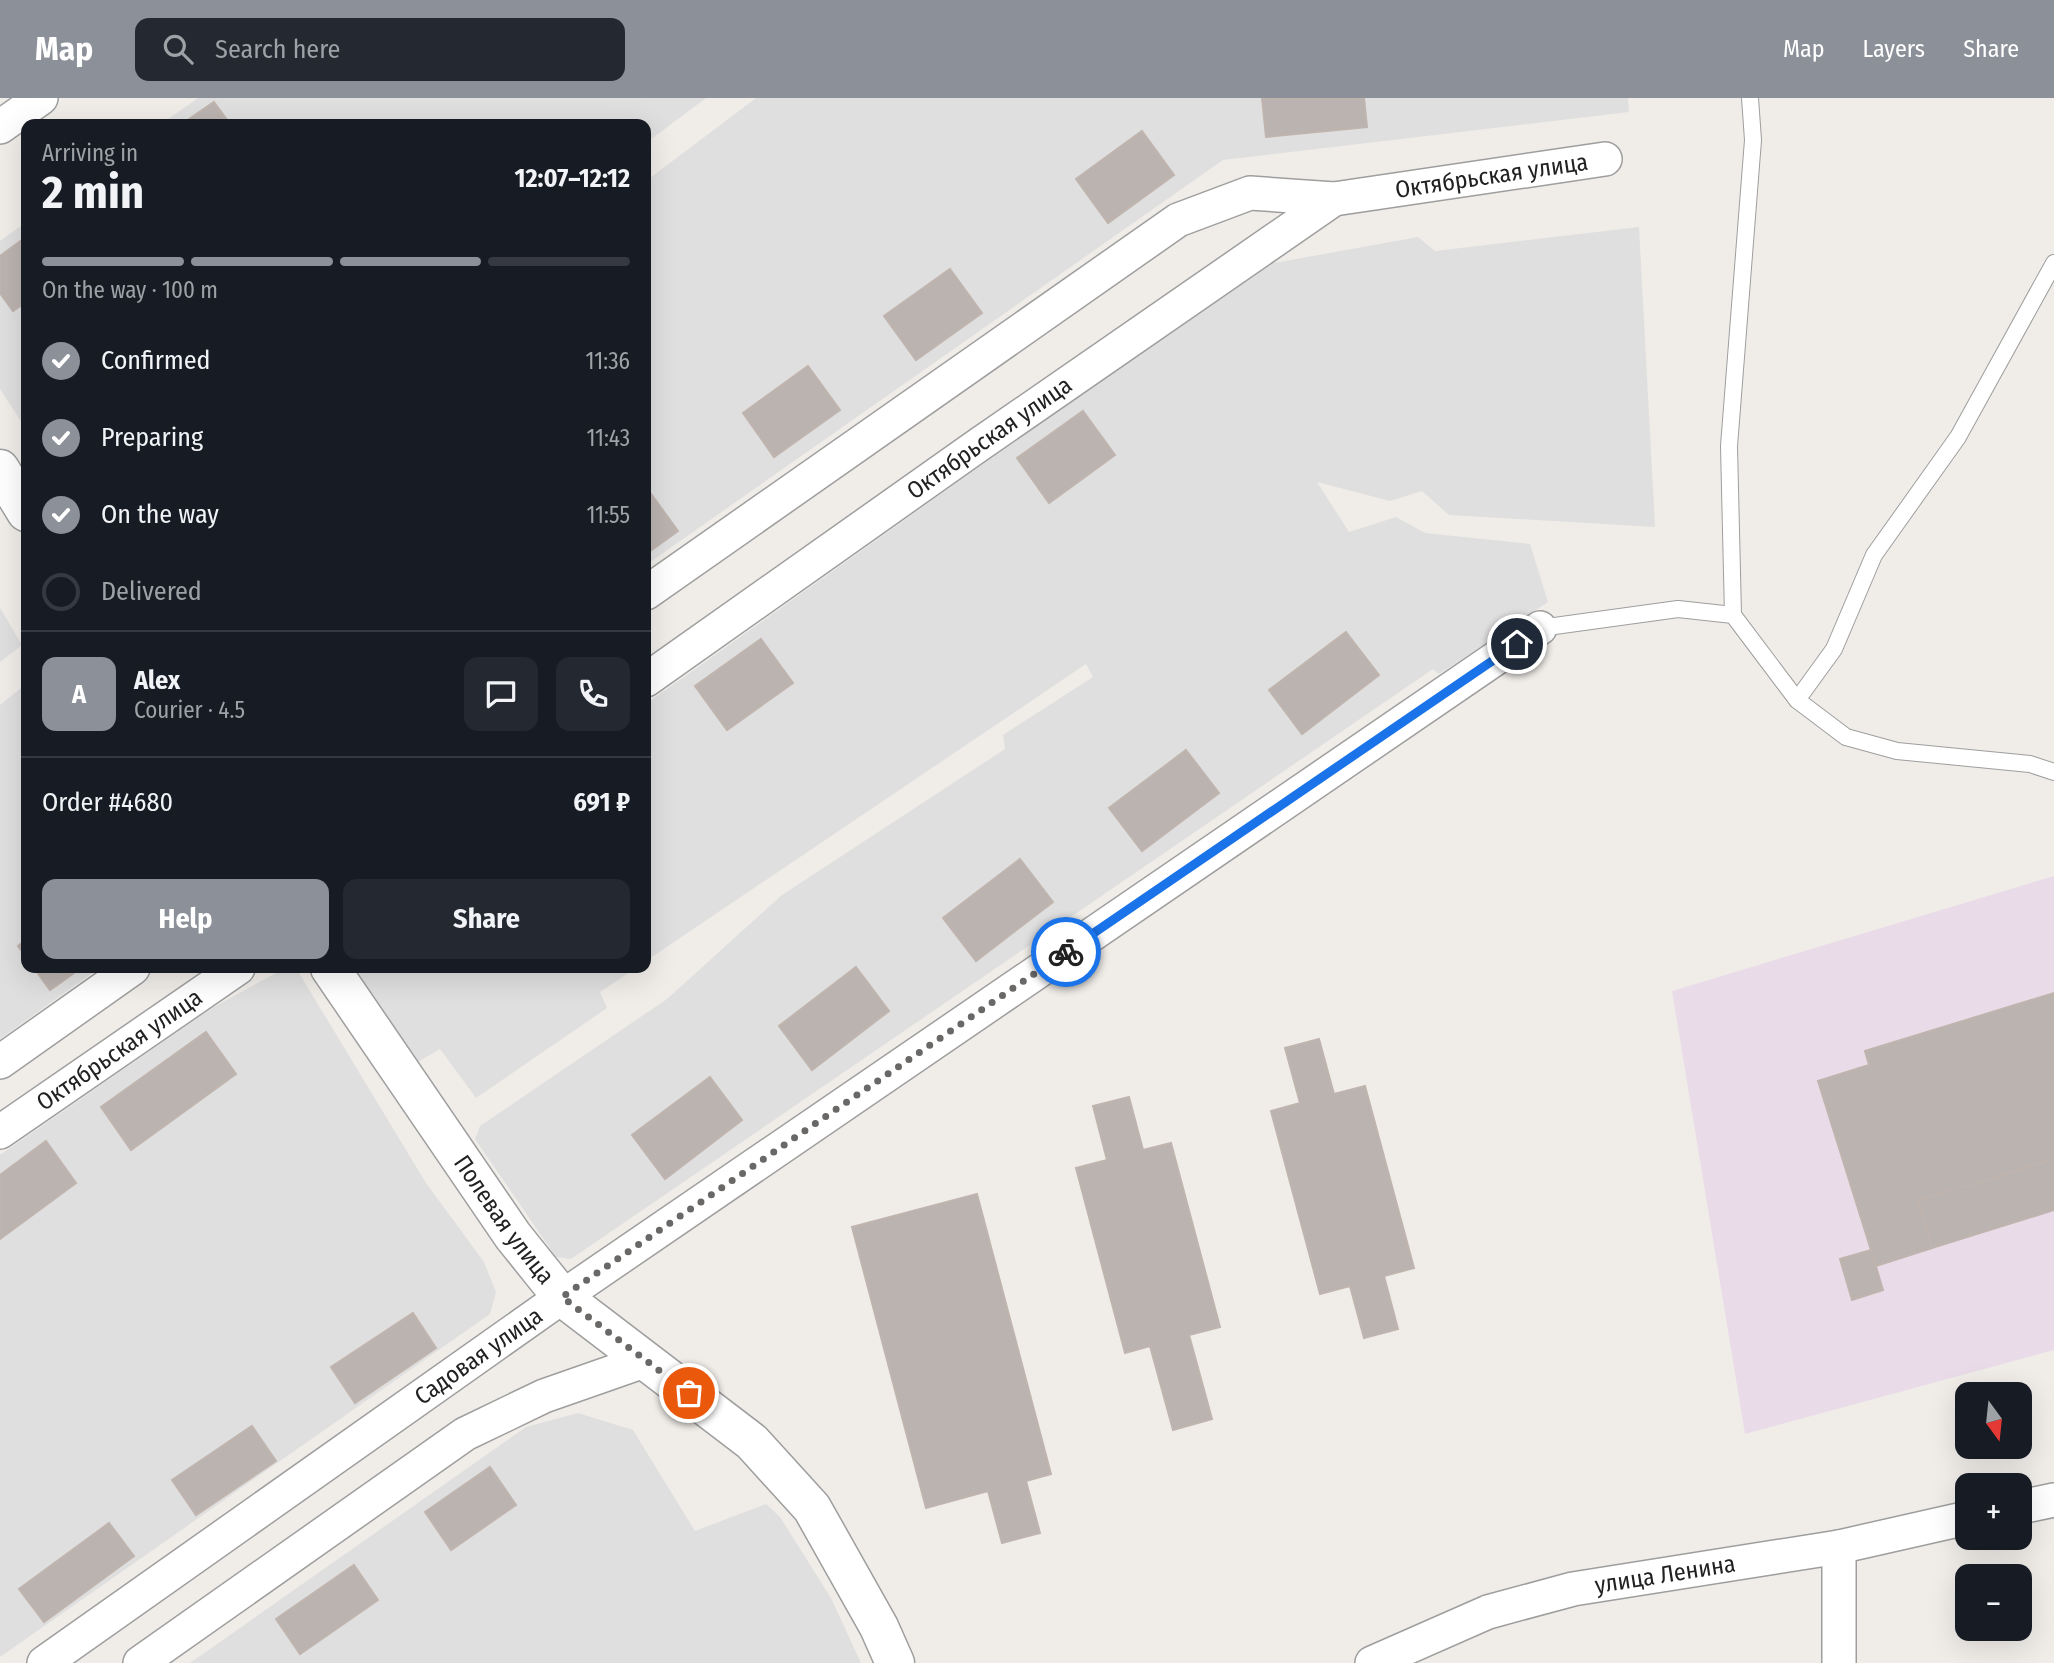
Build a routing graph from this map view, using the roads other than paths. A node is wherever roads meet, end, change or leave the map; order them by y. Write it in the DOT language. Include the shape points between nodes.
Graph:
graph roads {
  1 [pos="41,98"];
  2 [pos="1750,98"];
  3 [pos="0,127"];
  4 [pos="1605,159"];
  5 [pos="1334,199"];
  6 [pos="2054,263"];
  7 [pos="0,469"];
  8 [pos="21,504"];
  9 [pos="651,589"];
  10 [pos="1733,615"];
  11 [pos="1540,628"];
  12 [pos="651,676"];
  13 [pos="1797,700"];
  14 [pos="2054,772"];
  15 [pos="126,973"];
  16 [pos="231,973"];
  17 [pos="333,973"];
  18 [pos="0,1062"];
  19 [pos="0,1132"];
  20 [pos="562,1297"];
  21 [pos="648,1360"];
  22 [pos="2054,1500"];
  23 [pos="2032,1505"];
  24 [pos="1955,1521"];
  25 [pos="1839,1547"];
  26 [pos="44,1663"];
  27 [pos="140,1663"];
  28 [pos="895,1663"];
  29 [pos="1372,1663"];
  30 [pos="1839,1663"];
  1 -- 3 [label="street"];
  2 -- 10 [label="lane" via="1753,140 1729,446"];
  4 -- 5 [label="street, Октябрьская улица"];
  5 -- 9 [label="street, Октябрьская улица" via="1250,193 1178,220"];
  5 -- 12 [label="street, Октябрьская улица"];
  6 -- 13 [label="lane" via="1958,437 1874,555 1834,649"];
  7 -- 8 [label="street"];
  10 -- 11 [label="lane" via="1678,609"];
  10 -- 13 [label="lane"];
  11 -- 20 [label="street, Садовая улица"];
  13 -- 14 [label="lane" via="1846,737 1897,751 2030,764"];
  15 -- 18 [label="street"];
  16 -- 19 [label="street, Октябрьская улица"];
  17 -- 20 [label="street, Полевая улица" via="513,1236"];
  20 -- 21 [label="street, Полевая улица"];
  20 -- 26 [label="street, Садовая улица"];
  21 -- 27 [label="street" via="544,1396 466,1434"];
  21 -- 28 [label="street, Полевая улица" via="752,1441 813,1508"];
  22 -- 23 [label="street"];
  24 -- 25 [label="street, улица Ленина"];
  25 -- 29 [label="street, улица Ленина" via="1573,1589 1488,1612"];
  25 -- 30 [label="street"];
}
